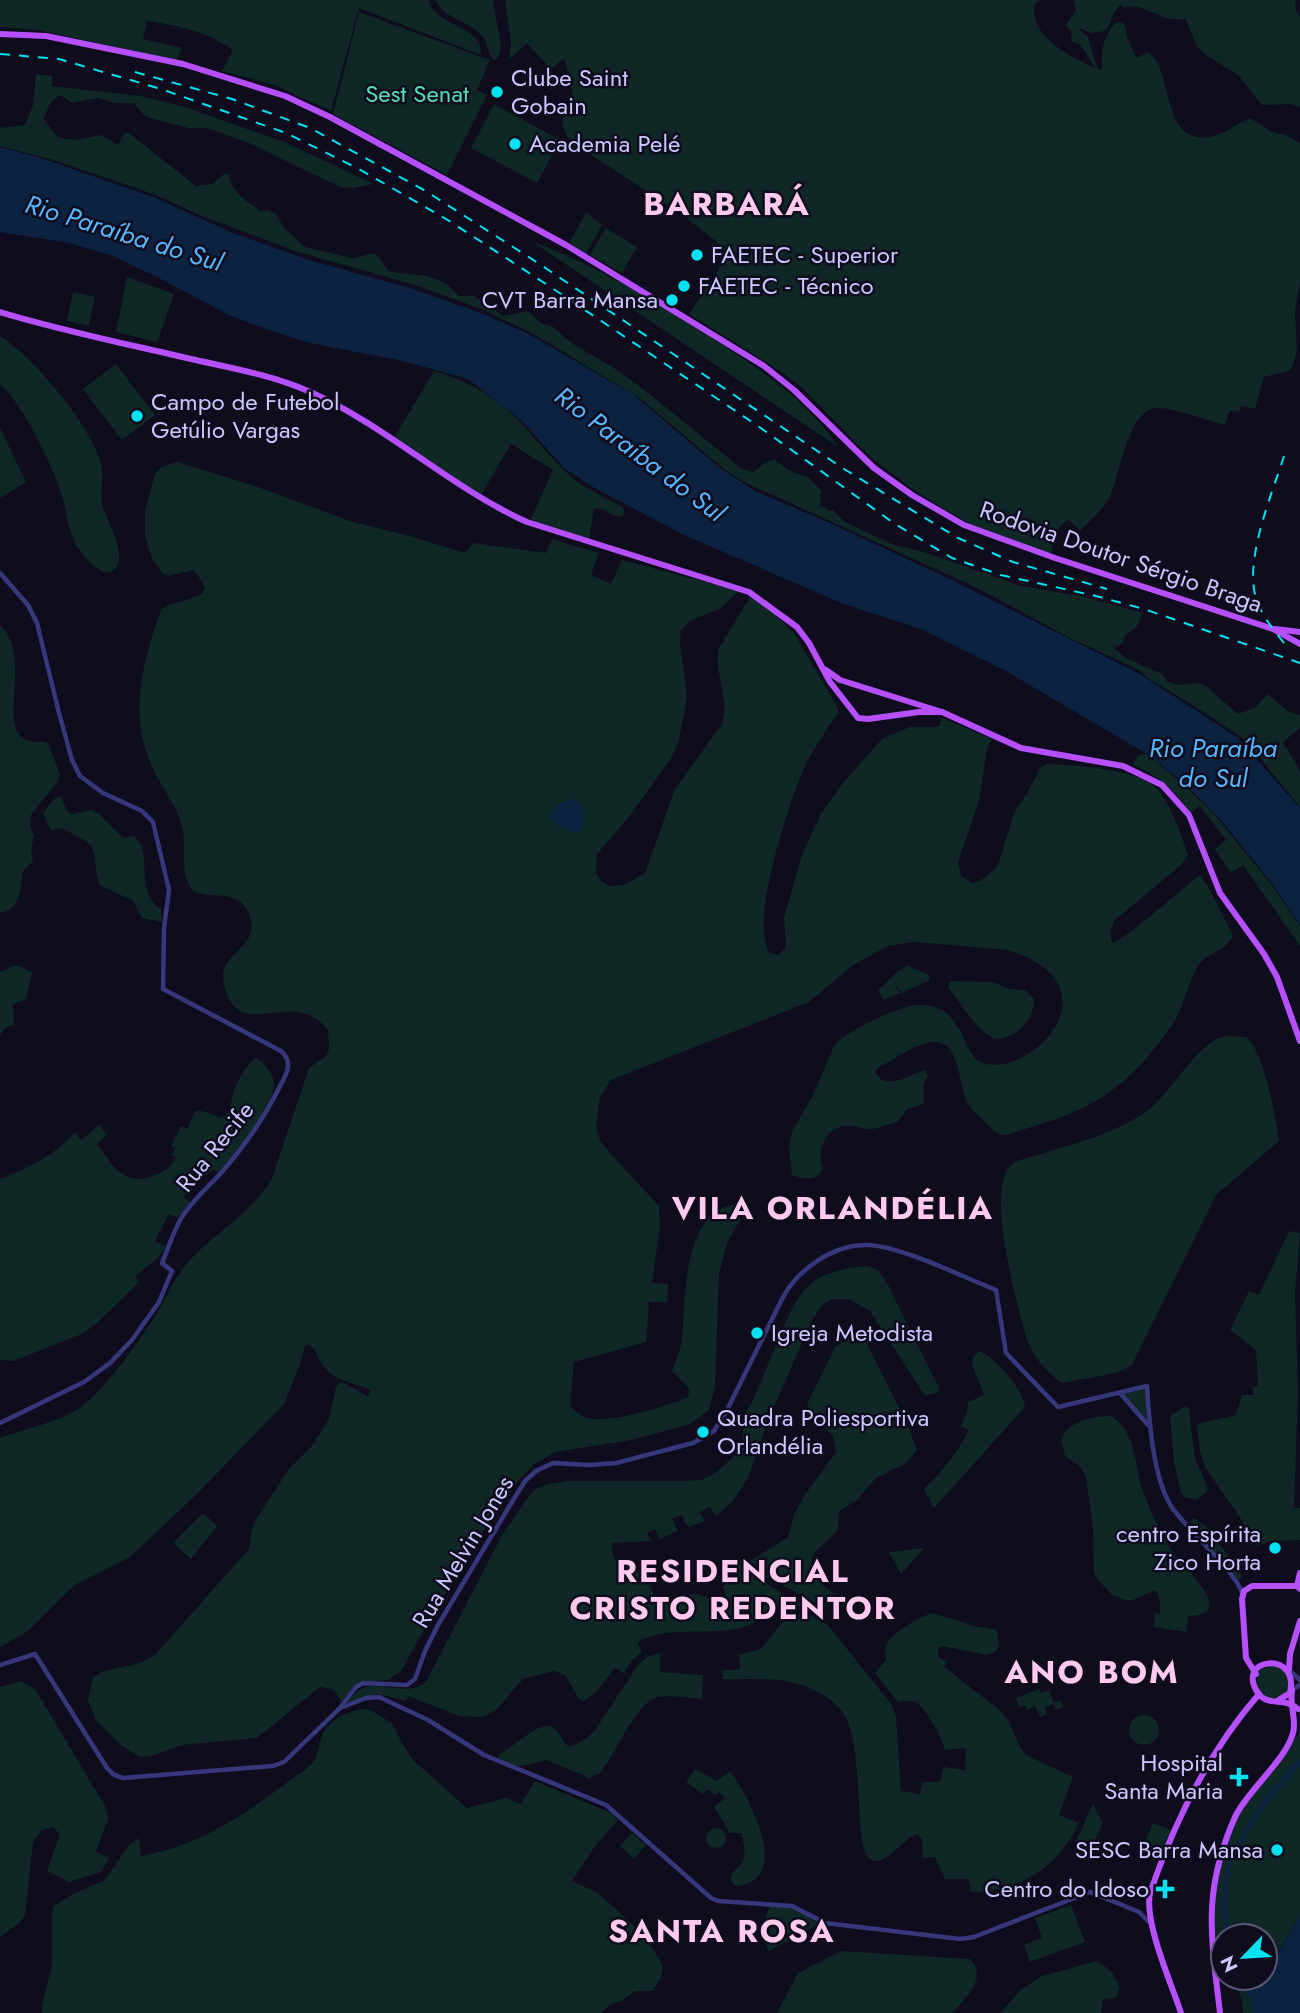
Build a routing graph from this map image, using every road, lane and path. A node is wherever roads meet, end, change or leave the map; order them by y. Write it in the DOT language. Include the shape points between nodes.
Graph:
graph roads {
  1 [pos="0,34"];
  2 [pos="0,312"];
  3 [pos="0,573"];
  4 [pos="1273,629"];
  5 [pos="1300,632"];
  6 [pos="1300,644"];
  7 [pos="818,660"];
  8 [pos="905,701"];
  9 [pos="942,712"];
  10 [pos="904,714"];
  11 [pos="1300,1041"];
  12 [pos="1120,1393"];
  13 [pos="0,1423"];
  14 [pos="1149,1426"];
  15 [pos="1300,1573"];
  16 [pos="1234,1578"];
  17 [pos="1251,1587"];
  18 [pos="1299,1588"];
  19 [pos="1242,1599"];
  20 [pos="1300,1622"];
  21 [pos="0,1665"];
  22 [pos="1289,1670"];
  23 [pos="1256,1674"];
  24 [pos="1300,1683"];
  25 [pos="1292,1690"];
  26 [pos="1259,1694"];
  27 [pos="1278,1701"];
  28 [pos="349,1702"];
  29 [pos="1291,1703"];
  30 [pos="1297,1709"];
  31 [pos="1148,1903"];
  32 [pos="1139,1912"];
  33 [pos="1152,1924"];
  34 [pos="1181,2013"];
  35 [pos="1220,2013"];
  1 -- 4 [label="main road, Rodovia Doutor Sérgio Braga" via="46,36 183,64 285,96 330,117 576,251 764,366 865,461 956,521"];
  2 -- 7 [label="main road" via="262,375 312,392 519,519 749,592 797,627"];
  3 -- 13 [label="street, Rua Recife" via="31,609 37,623 80,776 153,822 169,890 163,989 284,1053 288,1060 265,1116 184,1213 162,1263 172,1270 159,1302 132,1340 84,1382"];
  4 -- 5 [label="main road, Rodovia Doutor Sérgio Braga"];
  4 -- 6 [label="main road, Rodovia Doutor Sérgio Braga"];
  7 -- 8 [label="main road" via="836,678"];
  7 -- 10 [label="main road" via="858,718"];
  8 -- 9 [label="main road"];
  8 -- 10 [label="main road" via="909,709"];
  9 -- 10 [label="main road"];
  9 -- 11 [label="main road" via="1021,748 1123,766 1168,790 1189,816 1220,893 1277,976"];
  12 -- 14 [label="street"];
  12 -- 14 [label="street" via="1147,1386"];
  12 -- 28 [label="street, Rua Melvin Jones" via="1058,1407 1006,1353 996,1290 872,1245 851,1247 816,1262 786,1290 714,1431 693,1443 615,1463 553,1463 532,1474 438,1625 415,1679 407,1685 363,1684"];
  14 -- 16 [label="street" via="1168,1501"];
  15 -- 18 [label="main road"];
  16 -- 17 [label="street"];
  16 -- 19 [label="street"];
  17 -- 18 [label="main road"];
  17 -- 19 [label="main road"];
  19 -- 23 [label="main road" via="1246,1658"];
  20 -- 22 [label="main road"];
  21 -- 28 [label="street" via="35,1654 106,1766 127,1779 284,1762"];
  22 -- 23 [label="main road" via="1273,1662"];
  22 -- 24 [label="street"];
  22 -- 25 [label="main road"];
  23 -- 26 [label="main road"];
  24 -- 25 [label="street"];
  25 -- 27 [label="main road"];
  25 -- 29 [label="main road"];
  26 -- 27 [label="main road"];
  26 -- 31 [label="main road" via="1226,1736 1190,1796"];
  27 -- 29 [label="main road"];
  28 -- 32 [label="street" via="379,1698 428,1720 484,1755 604,1804 711,1899 722,1902 796,1907 825,1923 955,1939 974,1937 1090,1892"];
  29 -- 30 [label="main road"];
  29 -- 35 [label="main road" via="1293,1734 1237,1813 1216,1871 1210,1908"];
  31 -- 32 [label="street"];
  31 -- 33 [label="main road"];
  32 -- 33 [label="street"];
  33 -- 34 [label="main road"];
}
